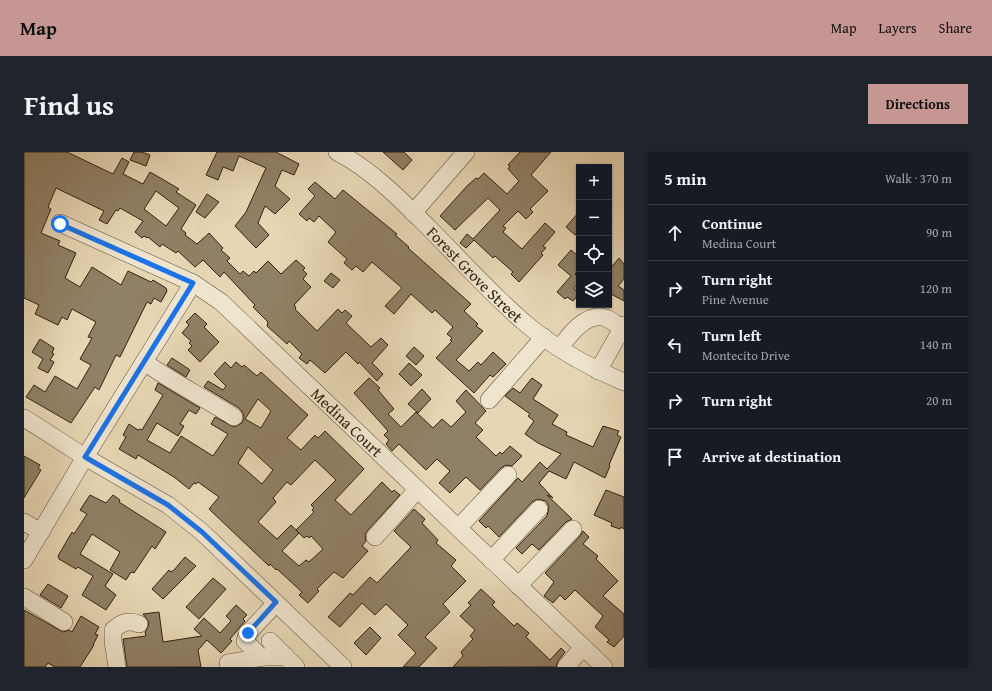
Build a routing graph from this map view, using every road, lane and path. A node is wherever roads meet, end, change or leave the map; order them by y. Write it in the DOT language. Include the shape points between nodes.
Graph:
graph roads {
  1 [pos="337,152"];
  2 [pos="466,152"];
  3 [pos="413,213"];
  4 [pos="60,224"];
  5 [pos="193,283"];
  6 [pos="623,326"];
  7 [pos="544,337"];
  8 [pos="560,348"];
  9 [pos="144,362"];
  10 [pos="598,371"];
  11 [pos="624,382"];
  12 [pos="489,400"];
  13 [pos="234,417"];
  14 [pos="24,418"];
  15 [pos="85,457"];
  16 [pos="508,475"];
  17 [pos="417,490"];
  18 [pos="539,509"];
  19 [pos="24,522"];
  20 [pos="458,528"];
  21 [pos="573,529"];
  22 [pos="41,532"];
  23 [pos="375,537"];
  24 [pos="24,560"];
  25 [pos="491,560"];
  26 [pos="518,586"];
  27 [pos="24,597"];
  28 [pos="276,602"];
  29 [pos="64,622"];
  30 [pos="139,624"];
  31 [pos="270,641"];
  32 [pos="583,647"];
  33 [pos="264,657"];
  34 [pos="228,663"];
  35 [pos="291,663"];
  36 [pos="117,667"];
  37 [pos="343,667"];
  38 [pos="566,667"];
  39 [pos="604,667"];
  1 -- 3 [label="street, Forest Grove Street" via="371,175"];
  2 -- 3 [label="street"];
  3 -- 7 [label="street, Forest Grove Street" via="526,323"];
  4 -- 5 [label="street, Medina Court"];
  5 -- 9 [label="street"];
  5 -- 17 [label="street, Medina Court" via="221,302"];
  6 -- 8 [label="street" via="596,317 571,333"];
  6 -- 10 [label="street"];
  7 -- 8 [label="street, Forest Grove Street"];
  7 -- 12 [label="street"];
  8 -- 10 [label="street, Forest Grove Street"];
  9 -- 13 [label="street"];
  9 -- 15 [label="street"];
  10 -- 11 [label="street, Forest Grove Street"];
  14 -- 15 [label="street"];
  15 -- 22 [label="street"];
  15 -- 28 [label="street" via="168,505 202,532"];
  16 -- 20 [label="street"];
  17 -- 20 [label="street, Medina Court"];
  17 -- 23 [label="street"];
  18 -- 25 [label="street"];
  19 -- 22 [label="street"];
  20 -- 25 [label="street, Medina Court"];
  21 -- 26 [label="street"];
  22 -- 24 [label="street"];
  25 -- 26 [label="street, Medina Court"];
  26 -- 32 [label="street, Medina Court"];
  27 -- 29 [label="street"];
  28 -- 33 [label="street" via="248,633 245,641"];
  28 -- 37 [label="street"];
  30 -- 36 [label="street" via="131,621 120,624 113,630"];
  31 -- 35 [label="street"];
  32 -- 38 [label="street"];
  32 -- 39 [label="street, Medina Court"];
  33 -- 34 [label="street"];
  33 -- 35 [label="street"];
}
